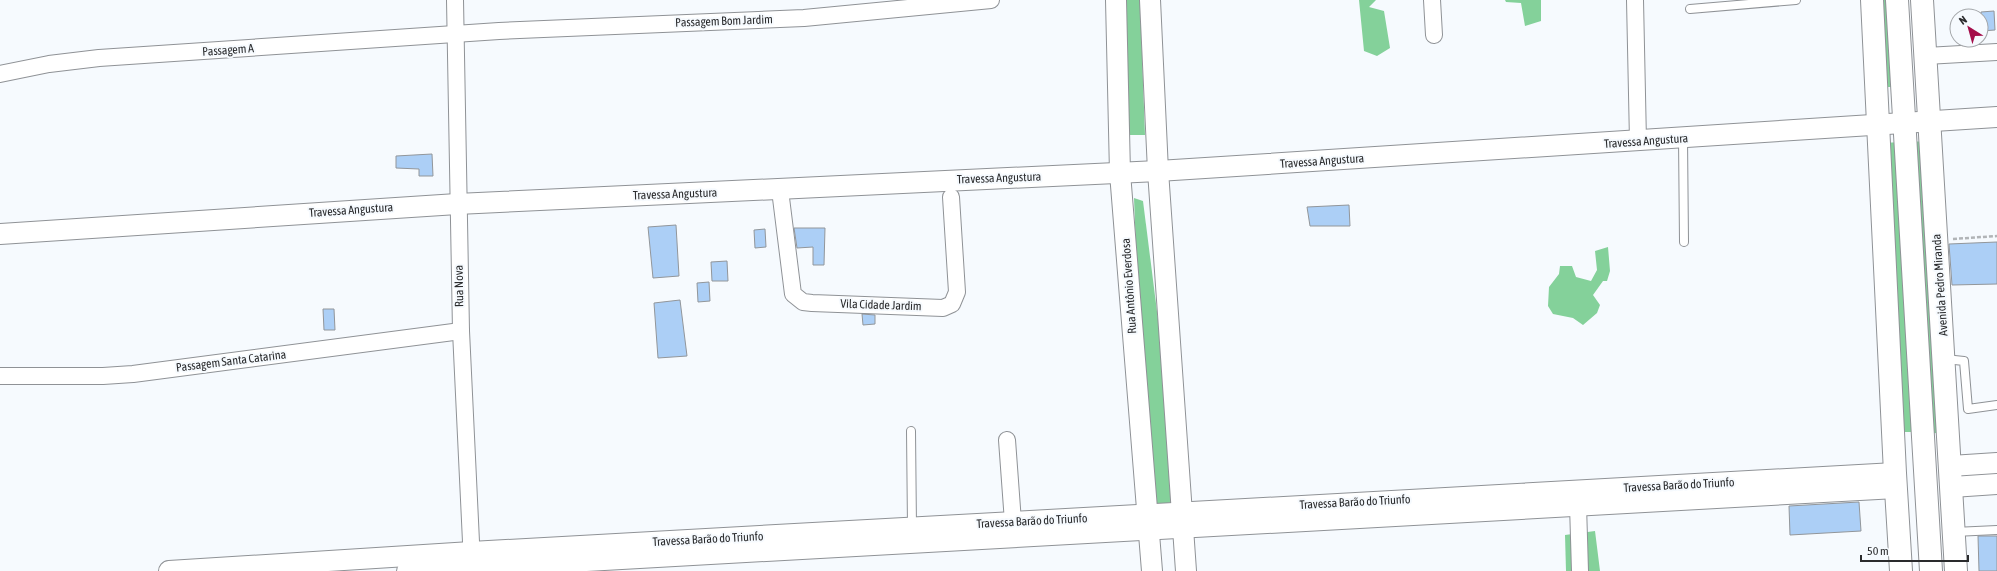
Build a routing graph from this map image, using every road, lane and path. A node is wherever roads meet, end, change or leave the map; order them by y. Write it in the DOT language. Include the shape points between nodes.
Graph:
graph roads {
  1 [pos="455,0"];
  2 [pos="991,0"];
  3 [pos="1116,0"];
  4 [pos="1150,0"];
  5 [pos="1432,0"];
  6 [pos="1635,0"];
  7 [pos="1796,0"];
  8 [pos="1872,0"];
  9 [pos="1897,0"];
  10 [pos="1922,0"];
  11 [pos="1690,9"];
  12 [pos="456,34"];
  13 [pos="1434,35"];
  14 [pos="1997,52"];
  15 [pos="1926,56"];
  16 [pos="0,74"];
  17 [pos="1997,117"];
  18 [pos="1931,121"];
  19 [pos="1904,122"];
  20 [pos="1878,125"];
  21 [pos="1683,138"];
  22 [pos="1638,141"];
  23 [pos="1158,171"];
  24 [pos="1120,173"];
  25 [pos="950,188"];
  26 [pos="780,190"];
  27 [pos="457,204"];
  28 [pos="0,234"];
  29 [pos="1997,236"];
  30 [pos="1937,239"];
  31 [pos="1684,242"];
  32 [pos="461,331"];
  33 [pos="1944,359"];
  34 [pos="0,376"];
  35 [pos="1997,405"];
  36 [pos="911,431"];
  37 [pos="1007,440"];
  38 [pos="1997,463"];
  39 [pos="1952,476"];
  40 [pos="1896,480"];
  41 [pos="1997,484"];
  42 [pos="1551,499"];
  43 [pos="1578,505"];
  44 [pos="1182,520"];
  45 [pos="1013,522"];
  46 [pos="1147,522"];
  47 [pos="912,528"];
  48 [pos="1997,530"];
  49 [pos="1954,532"];
  50 [pos="831,540"];
  51 [pos="472,563"];
  52 [pos="375,565"];
  53 [pos="169,571"];
  54 [pos="407,571"];
  55 [pos="1152,571"];
  56 [pos="1186,571"];
  57 [pos="1580,571"];
  58 [pos="1901,571"];
  59 [pos="1931,571"];
  60 [pos="1956,571"];
  1 -- 12 [label="street, Rua Nova"];
  2 -- 12 [label="street, Passagem Bom Jardim" via="804,18"];
  3 -- 24 [label="street, Rua Antônio Everdosa"];
  4 -- 23 [label="street"];
  5 -- 13 [label="street"];
  6 -- 22 [label="street"];
  7 -- 11 [label="lane"];
  8 -- 20 [label="main road"];
  9 -- 19 [label="main road"];
  10 -- 15 [label="main road, Avenida Pedro Miranda"];
  12 -- 16 [label="street, Passagem A" via="99,58 48,64"];
  12 -- 27 [label="street, Rua Nova"];
  14 -- 15 [label="street"];
  15 -- 18 [label="main road, Avenida Pedro Miranda"];
  17 -- 18 [label="street, Travessa Angustura"];
  18 -- 19 [label="street, Travessa Angustura"];
  18 -- 30 [label="main road, Avenida Pedro Miranda"];
  19 -- 20 [label="street, Travessa Angustura"];
  19 -- 59 [label="main road"];
  20 -- 21 [label="street, Travessa Angustura"];
  20 -- 40 [label="main road"];
  21 -- 22 [label="street, Travessa Angustura"];
  21 -- 31 [label="lane"];
  22 -- 23 [label="street, Travessa Angustura"];
  23 -- 24 [label="street, Travessa Angustura"];
  23 -- 44 [label="street"];
  24 -- 25 [label="street, Travessa Angustura"];
  24 -- 46 [label="street, Rua Antônio Everdosa"];
  25 -- 26 [label="street, Travessa Angustura"];
  25 -- 26 [label="street, Vila Cidade Jardim" via="957,292 952,304 943,308 803,302 792,294"];
  26 -- 27 [label="street, Travessa Angustura"];
  27 -- 28 [label="street, Travessa Angustura"];
  27 -- 32 [label="street, Rua Nova"];
  29 -- 30 [label="path"];
  30 -- 33 [label="main road, Avenida Pedro Miranda"];
  32 -- 34 [label="street, Passagem Santa Catarina" via="133,374"];
  32 -- 51 [label="street, Rua Nova"];
  33 -- 35 [label="lane" via="1964,361 1968,409"];
  33 -- 39 [label="main road, Avenida Pedro Miranda"];
  36 -- 47 [label="lane"];
  37 -- 45 [label="street"];
  38 -- 39 [label="street"];
  39 -- 41 [label="street"];
  39 -- 49 [label="main road, Avenida Pedro Miranda"];
  40 -- 42 [label="street, Travessa Barão do Triunfo"];
  40 -- 43 [label="street, Travessa Barão do Triunfo"];
  40 -- 58 [label="main road"];
  42 -- 43 [label="street, Travessa Barão do Triunfo"];
  42 -- 44 [label="street, Travessa Barão do Triunfo"];
  43 -- 57 [label="street"];
  44 -- 46 [label="street, Travessa Barão do Triunfo"];
  44 -- 56 [label="street"];
  45 -- 46 [label="street, Travessa Barão do Triunfo"];
  45 -- 47 [label="street, Travessa Barão do Triunfo"];
  46 -- 50 [label="street, Travessa Barão do Triunfo"];
  46 -- 55 [label="street, Rua Antônio Everdosa"];
  47 -- 50 [label="street, Travessa Barão do Triunfo"];
  48 -- 49 [label="lane"];
  49 -- 60 [label="main road, Avenida Pedro Miranda"];
  50 -- 51 [label="street, Travessa Barão do Triunfo"];
  51 -- 52 [label="street, Travessa Barão do Triunfo"];
  51 -- 54 [label="street, Travessa Barão do Triunfo"];
  52 -- 53 [label="street, Travessa Barão do Triunfo"];
}
